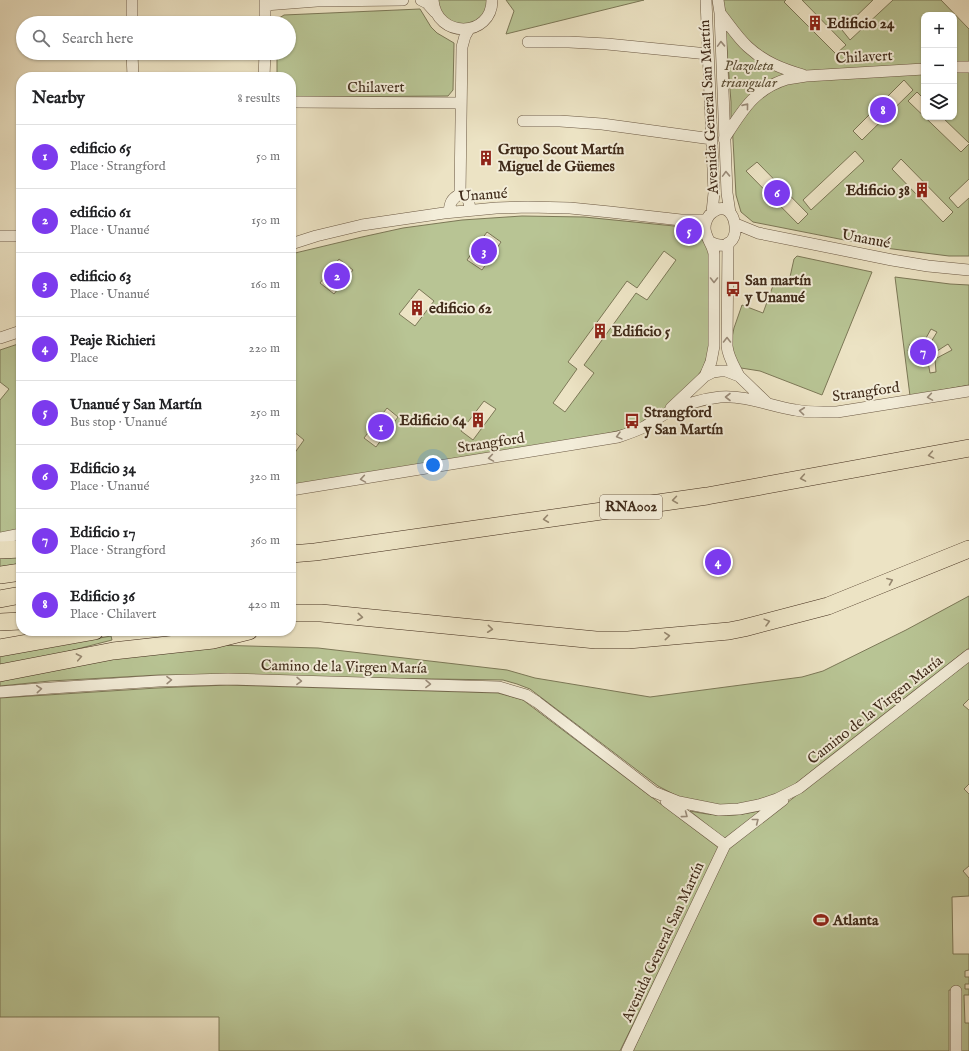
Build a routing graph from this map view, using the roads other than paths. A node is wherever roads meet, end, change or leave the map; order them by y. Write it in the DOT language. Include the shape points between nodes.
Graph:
graph roads {
  1 [pos="132,0"];
  2 [pos="403,0"];
  3 [pos="421,0"];
  4 [pos="433,0"];
  5 [pos="492,0"];
  6 [pos="706,0"];
  7 [pos="718,0"];
  8 [pos="265,3"];
  9 [pos="435,12"];
  10 [pos="720,13"];
  11 [pos="132,16"];
  12 [pos="265,16"];
  13 [pos="447,25"];
  14 [pos="469,29"];
  15 [pos="528,42"];
  16 [pos="462,47"];
  17 [pos="708,54"];
  18 [pos="132,60"];
  19 [pos="265,60"];
  20 [pos="969,67"];
  21 [pos="957,68"];
  22 [pos="921,69"];
  23 [pos="133,72"];
  24 [pos="264,72"];
  25 [pos="806,76"];
  26 [pos="296,102"];
  27 [pos="461,103"];
  28 [pos="523,121"];
  29 [pos="724,138"];
  30 [pos="712,139"];
  31 [pos="460,194"];
  32 [pos="470,210"];
  33 [pos="449,212"];
  34 [pos="730,212"];
  35 [pos="709,216"];
  36 [pos="681,220"];
  37 [pos="736,224"];
  38 [pos="758,233"];
  39 [pos="0,236"];
  40 [pos="16,236"];
  41 [pos="708,237"];
  42 [pos="731,240"];
  43 [pos="296,242"];
  44 [pos="969,270"];
  45 [pos="16,332"];
  46 [pos="0,338"];
  47 [pos="705,376"];
  48 [pos="739,376"];
  49 [pos="969,391"];
  50 [pos="767,403"];
  51 [pos="667,413"];
  52 [pos="969,448"];
  53 [pos="296,489"];
  54 [pos="16,535"];
  55 [pos="0,538"];
  56 [pos="16,549"];
  57 [pos="296,549"];
  58 [pos="969,549"];
  59 [pos="0,550"];
  60 [pos="315,552"];
  61 [pos="296,554"];
  62 [pos="16,573"];
  63 [pos="0,575"];
  64 [pos="16,596"];
  65 [pos="0,599"];
  66 [pos="296,613"];
  67 [pos="321,613"];
  68 [pos="296,620"];
  69 [pos="16,621"];
  70 [pos="0,622"];
  71 [pos="67,636"];
  72 [pos="229,636"];
  73 [pos="0,648"];
  74 [pos="969,655"];
  75 [pos="0,673"];
  76 [pos="0,692"];
  77 [pos="799,788"];
  78 [pos="654,792"];
  79 [pos="725,845"];
  80 [pos="956,991"];
  81 [pos="627,1051"];
  82 [pos="956,1051"];
  1 -- 11 [label="street"];
  2 -- 8 [label="street"];
  3 -- 9 [label="street"];
  4 -- 9 [label="street"];
  5 -- 14 [label="street" via="490,13 477,26"];
  6 -- 17 [label="street, Avenida General San Martín"];
  7 -- 10 [label="street, Avenida General San Martín"];
  8 -- 12 [label="street"];
  9 -- 13 [label="street"];
  10 -- 25 [label="street, Chilavert" via="739,38 759,56 785,70"];
  29 -- 10 [label="street, Avenida General San Martín, one-way"];
  13 -- 14 [label="street"];
  13 -- 16 [label="street"];
  14 -- 16 [label="street"];
  15 -- 17 [label="street" via="607,44"];
  16 -- 27 [label="street"];
  17 -- 30 [label="street, Avenida General San Martín"];
  18 -- 23 [label="street"];
  19 -- 24 [label="street"];
  20 -- 21 [label="street"];
  22 -- 25 [label="street, Chilavert"];
  29 -- 25 [label="street, Chilavert, one-way" via="754,97 770,86"];
  26 -- 27 [label="street, Chilavert"];
  27 -- 31 [label="street"];
  28 -- 30 [label="street" via="602,124"];
  34 -- 29 [label="street, Avenida General San Martín, one-way" via="726,193"];
  30 -- 35 [label="street, Avenida General San Martín" via="714,193"];
  31 -- 32 [label="street" via="467,199"];
  31 -- 33 [label="street" via="454,197"];
  32 -- 33 [label="street, Unanué"];
  32 -- 36 [label="street, Unanué" via="556,208"];
  33 -- 43 [label="street, Unanué" via="362,225"];
  34 -- 35 [label="street" via="726,209 717,209"];
  34 -- 37 [label="street"];
  35 -- 36 [label="street, Unanué"];
  35 -- 41 [label="street" via="705,224"];
  36 -- 41 [label="street, Unanué"];
  37 -- 38 [label="street, Unanué"];
  37 -- 42 [label="street"];
  38 -- 42 [label="street, Unanué"];
  38 -- 44 [label="street, Unanué" via="914,264"];
  39 -- 40 [label="street"];
  41 -- 42 [label="street" via="714,244"];
  41 -- 47 [label="street, one-way" via="714,254 714,346"];
  48 -- 42 [label="street, one-way" via="727,346"];
  45 -- 46 [label="street"];
  47 -- 48 [label="street, Strangford" via="726,371"];
  47 -- 51 [label="street, Strangford"];
  48 -- 50 [label="street, Strangford"];
  49 -- 50 [label="street, Strangford, one-way" via="837,412 796,411"];
  50 -- 51 [label="street, Strangford, one-way" via="720,397 688,404"];
  51 -- 53 [label="street, Strangford, one-way" via="643,427 618,437"];
  52 -- 60 [label="highway, RNA002, one-way" via="707,496"];
  54 -- 55 [label="street"];
  56 -- 59 [label="highway"];
  57 -- 60 [label="highway"];
  67 -- 58 [label="highway, one-way" via="596,640 628,640 729,631 828,606"];
  60 -- 61 [label="highway, RNA002"];
  62 -- 63 [label="highway"];
  64 -- 65 [label="highway"];
  66 -- 67 [label="highway"];
  67 -- 68 [label="highway"];
  69 -- 70 [label="highway"];
  71 -- 73 [label="highway"];
  75 -- 72 [label="highway, one-way" via="113,651"];
  74 -- 77 [label="street, Camino de la Virgen María"];
  76 -- 78 [label="street, Camino de la Virgen María, one-way" via="228,679 499,687 526,695 537,702"];
  77 -- 78 [label="street, Camino de la Virgen María" via="759,805 719,810 679,802"];
  79 -- 77 [label="street, Camino de la Virgen María, one-way"];
  78 -- 79 [label="street, Camino de la Virgen María, one-way"];
  79 -- 81 [label="street, Avenida General San Martín"];
  80 -- 82 [label="street"];
}
